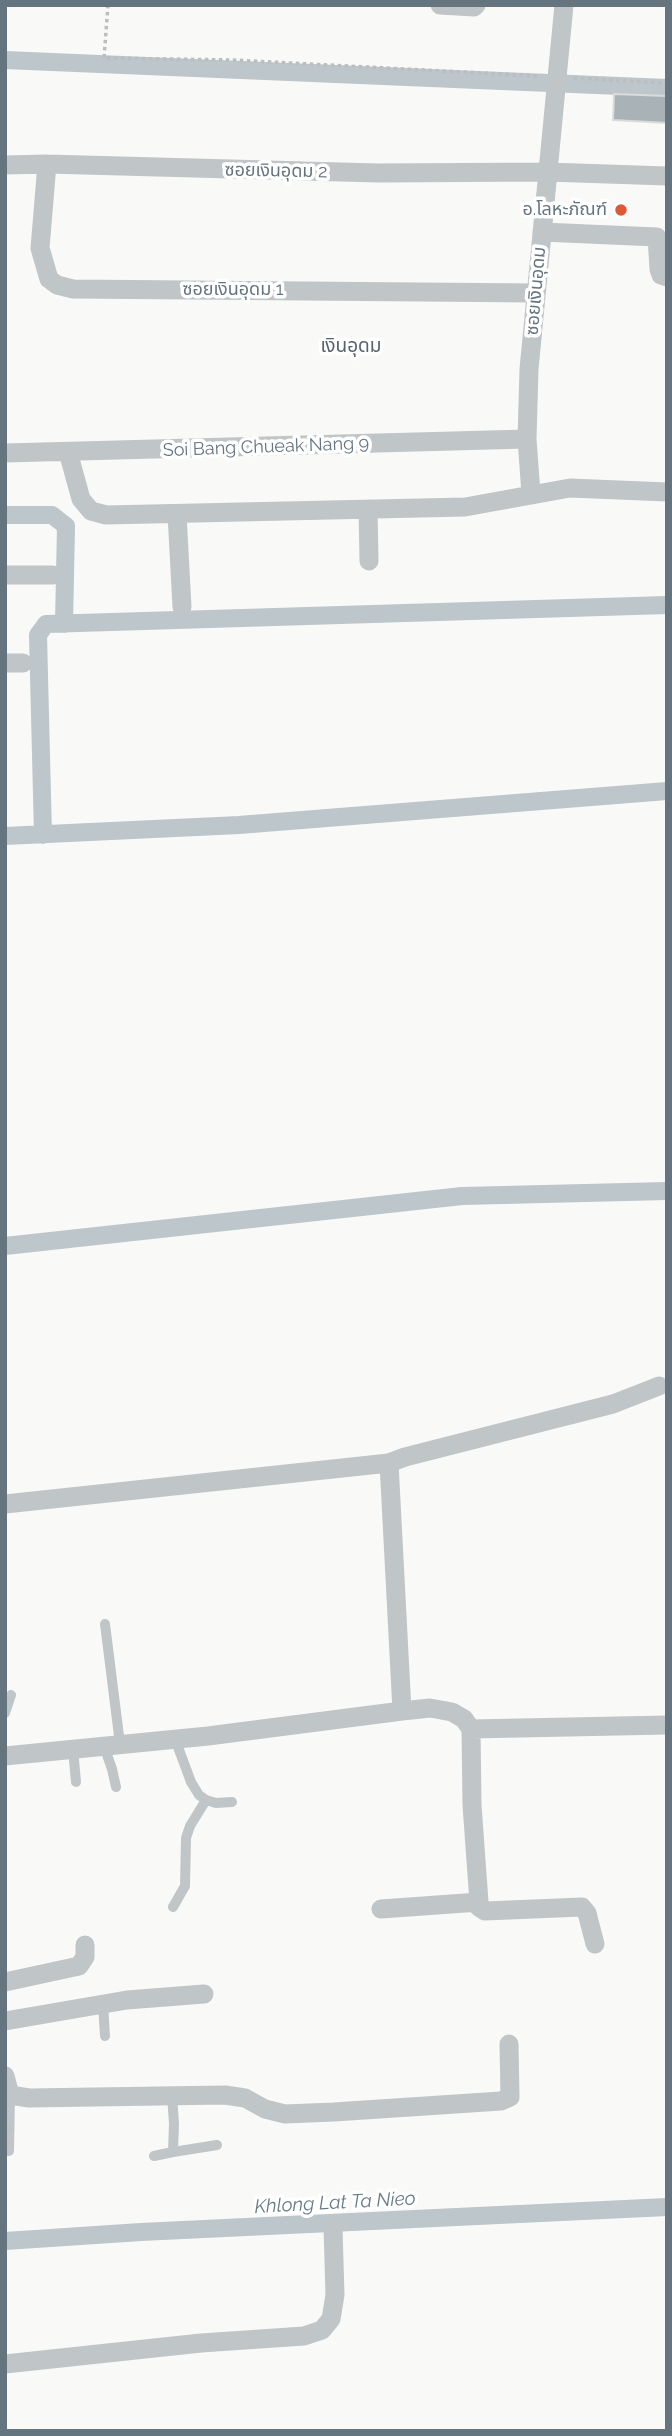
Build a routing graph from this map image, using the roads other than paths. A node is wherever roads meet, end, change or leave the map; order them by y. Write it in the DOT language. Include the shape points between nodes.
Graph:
graph roads {
  1 [pos="440,5"];
  2 [pos="476,5"];
  3 [pos="564,5"];
  4 [pos="47,164"];
  5 [pos="5,165"];
  6 [pos="547,172"];
  7 [pos="667,176"];
  8 [pos="541,232"];
  9 [pos="667,277"];
  10 [pos="536,292"];
  11 [pos="527,439"];
  12 [pos="68,452"];
  13 [pos="5,453"];
  14 [pos="667,492"];
  15 [pos="531,494"];
  16 [pos="368,509"];
  17 [pos="177,514"];
  18 [pos="369,561"];
  19 [pos="5,575"];
  20 [pos="53,575"];
  21 [pos="182,607"];
  22 [pos="659,1386"];
  23 [pos="389,1463"];
  24 [pos="5,1504"];
  25 [pos="105,1624"];
  26 [pos="11,1695"];
  27 [pos="402,1711"];
  28 [pos="5,1713"];
  29 [pos="667,1725"];
  30 [pos="471,1729"];
  31 [pos="176,1739"];
  32 [pos="112,1745"];
  33 [pos="73,1749"];
  34 [pos="5,1756"];
  35 [pos="76,1782"];
  36 [pos="116,1787"];
  37 [pos="206,1800"];
  38 [pos="232,1802"];
  39 [pos="479,1902"];
  40 [pos="173,1907"];
  41 [pos="381,1909"];
  42 [pos="595,1944"];
  43 [pos="85,1945"];
  44 [pos="5,1983"];
  45 [pos="204,1994"];
  46 [pos="103,2004"];
  47 [pos="5,2021"];
  48 [pos="106,2036"];
  49 [pos="509,2044"];
  50 [pos="7,2086"];
  51 [pos="172,2095"];
  52 [pos="217,2145"];
  53 [pos="9,2151"];
  54 [pos="173,2152"];
  55 [pos="154,2157"];
  56 [pos="333,2228"];
  57 [pos="5,2364"];
  1 -- 2 [label="street"];
  3 -- 6 [label="street, ซอยเงินอุดม"];
  4 -- 5 [label="street, ซอยเงินอุดม 2"];
  4 -- 6 [label="street, ซอยเงินอุดม 2" via="378,173"];
  4 -- 10 [label="street, ซอยเงินอุดม 1" via="40,248 49,279 57,285 73,289"];
  6 -- 7 [label="street, ซอยเงินอุดม 2"];
  6 -- 8 [label="street, ซอยเงินอุดม"];
  8 -- 9 [label="street" via="657,237 659,270"];
  8 -- 10 [label="street, ซอยเงินอุดม"];
  10 -- 11 [label="street, ซอยเงินอุดม"];
  11 -- 12 [label="street, Soi Bang Chueak Nang 9"];
  11 -- 15 [label="street, ซอยเงินอุดม"];
  12 -- 13 [label="street, Soi Bang Chueak Nang 9"];
  12 -- 17 [label="street" via="81,499 91,511 106,516"];
  14 -- 15 [label="street" via="586,488"];
  15 -- 16 [label="street" via="465,507"];
  16 -- 17 [label="street"];
  16 -- 18 [label="street"];
  17 -- 21 [label="street"];
  19 -- 20 [label="street"];
  22 -- 23 [label="street" via="614,1404"];
  23 -- 24 [label="street"];
  23 -- 27 [label="street"];
  25 -- 32 [label="lane"];
  26 -- 28 [label="lane"];
  27 -- 30 [label="street" via="452,1712"];
  27 -- 31 [label="street"];
  29 -- 30 [label="street"];
  30 -- 39 [label="street"];
  31 -- 32 [label="street"];
  31 -- 37 [label="lane" via="191,1782"];
  32 -- 33 [label="street"];
  32 -- 36 [label="lane"];
  33 -- 34 [label="street"];
  33 -- 35 [label="lane"];
  37 -- 38 [label="lane"];
  37 -- 40 [label="lane" via="186,1838 185,1886"];
  39 -- 41 [label="street"];
  39 -- 42 [label="street" via="485,1911 582,1907"];
  43 -- 44 [label="street" via="79,1966"];
  45 -- 46 [label="street"];
  46 -- 47 [label="street"];
  46 -- 48 [label="lane"];
  49 -- 51 [label="street" via="510,2097 500,2101 285,2114 245,2098"];
  50 -- 51 [label="street" via="29,2098"];
  50 -- 53 [label="lane"];
  51 -- 54 [label="lane"];
  52 -- 54 [label="lane"];
  54 -- 55 [label="lane"];
  56 -- 57 [label="street" via="335,2294 331,2319 322,2330 304,2336"];
}
